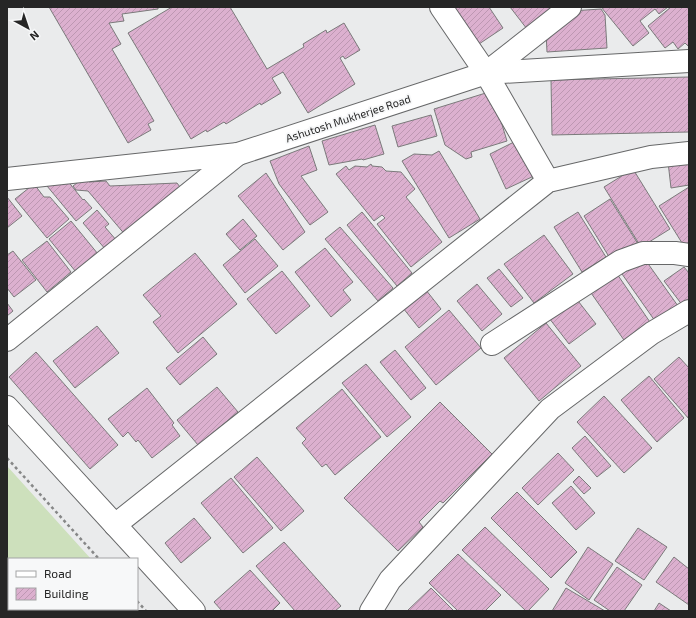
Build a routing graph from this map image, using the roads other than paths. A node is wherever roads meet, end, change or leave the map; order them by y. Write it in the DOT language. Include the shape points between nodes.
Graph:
graph roads {
  1 [pos="441,7"];
  2 [pos="570,7"];
  3 [pos="689,61"];
  4 [pos="486,73"];
  5 [pos="689,153"];
  6 [pos="238,154"];
  7 [pos="7,180"];
  8 [pos="548,181"];
  9 [pos="689,256"];
  10 [pos="689,311"];
  11 [pos="7,340"];
  12 [pos="492,344"];
  13 [pos="7,407"];
  14 [pos="115,525"];
  15 [pos="194,611"];
  16 [pos="371,611"];
  1 -- 4 [label="street"];
  2 -- 4 [label="street"];
  3 -- 4 [label="street, Ashutosh Mukherjee Road"];
  4 -- 6 [label="street, Ashutosh Mukherjee Road"];
  4 -- 8 [label="street"];
  5 -- 8 [label="street" via="651,157"];
  6 -- 7 [label="street, Ashutosh Mukherjee Road"];
  6 -- 11 [label="street"];
  8 -- 14 [label="street"];
  9 -- 12 [label="street" via="675,252 643,253 621,262"];
  10 -- 16 [label="street" via="652,333 550,409 390,580"];
  13 -- 14 [label="street"];
  14 -- 15 [label="street"];
}
